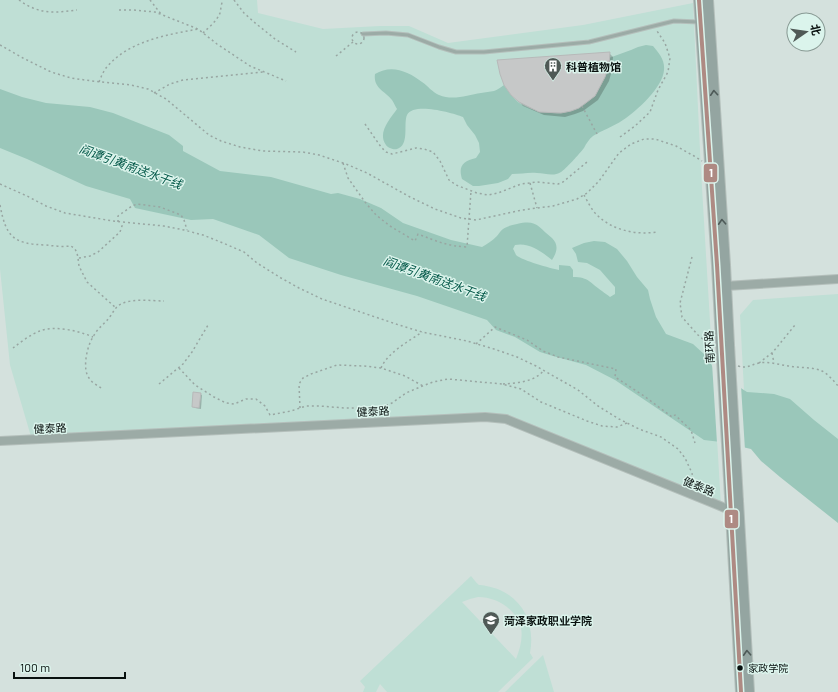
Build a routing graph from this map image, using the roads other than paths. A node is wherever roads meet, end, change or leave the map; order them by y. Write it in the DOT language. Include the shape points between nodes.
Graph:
graph roads {
  1 [pos="699,0"];
  2 [pos="708,0"];
  3 [pos="701,22"];
  4 [pos="363,34"];
  5 [pos="838,279"];
  6 [pos="726,286"];
  7 [pos="721,345"];
  8 [pos="0,441"];
  9 [pos="734,498"];
  10 [pos="730,510"];
  11 [pos="741,692"];
  12 [pos="749,692"];
  1 -- 3 [label="main road, 南环路"];
  6 -- 2 [label="main road, 南环路, one-way"];
  3 -- 4 [label="lane" via="674,22 590,42 484,52 456,52 408,35"];
  3 -- 7 [label="main road, 南环路"];
  5 -- 6 [label="street"];
  6 -- 7 [label="main road, 南环路"];
  7 -- 9 [label="main road, 南环路, bridge"];
  8 -- 10 [label="street, 健泰路" via="486,417 506,419"];
  9 -- 10 [label="main road, 南环路"];
  12 -- 9 [label="main road, 南环路, one-way"];
  10 -- 11 [label="main road, 南环路"];
}
